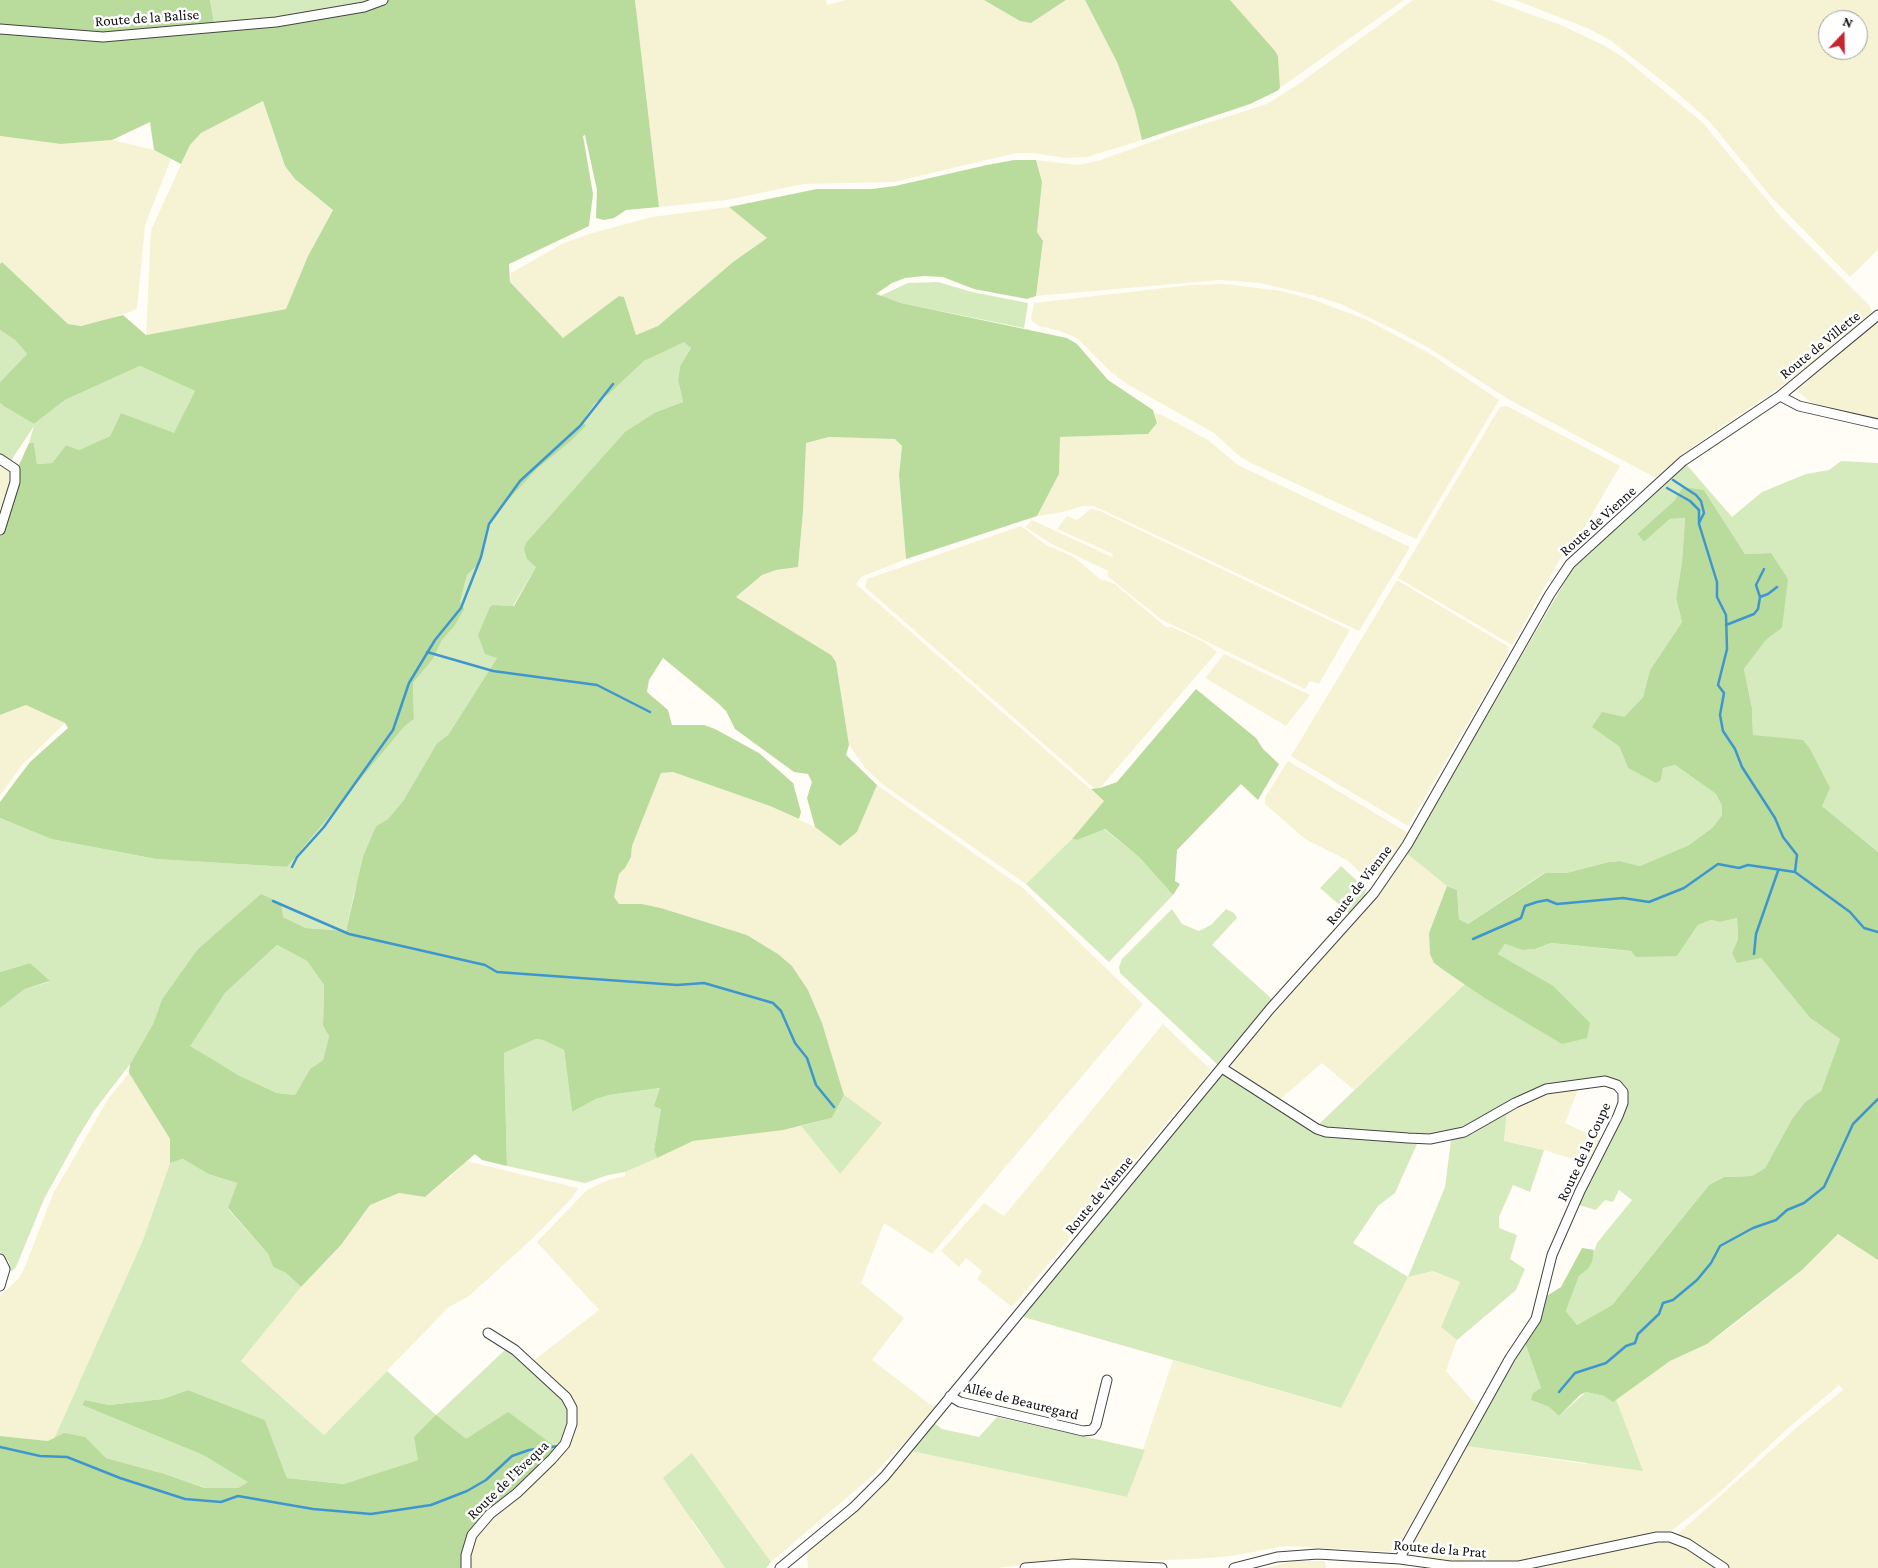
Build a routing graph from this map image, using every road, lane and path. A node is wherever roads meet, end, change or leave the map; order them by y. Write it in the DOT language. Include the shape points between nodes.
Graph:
graph roads {
  1 [pos="383,0"];
  2 [pos="0,29"];
  3 [pos="1878,315"];
  4 [pos="1780,396"];
  5 [pos="1878,424"];
  6 [pos="0,459"];
  7 [pos="0,530"];
  8 [pos="1222,1068"];
  9 [pos="0,1259"];
  10 [pos="0,1286"];
  11 [pos="488,1333"];
  12 [pos="1107,1380"];
  13 [pos="950,1396"];
  14 [pos="1400,1559"];
  15 [pos="1110,1566"];
  16 [pos="466,1568"];
  17 [pos="780,1568"];
  18 [pos="1025,1568"];
  19 [pos="1162,1568"];
  20 [pos="1234,1568"];
  21 [pos="1724,1568"];
  1 -- 2 [label="street, Route de la Balise" via="276,22 103,38"];
  3 -- 4 [label="street, Route de Villette"];
  4 -- 5 [label="street" via="1800,406"];
  4 -- 8 [label="street, Route de Vienne" via="1683,461 1570,564 1385,879"];
  6 -- 7 [label="street" via="15,469 12,498"];
  8 -- 13 [label="street, Route de Vienne"];
  8 -- 14 [label="street, Route de la Coupe" via="1317,1129 1408,1138 1430,1139 1464,1132 1546,1089 1605,1081 1617,1084 1623,1092 1618,1116 1552,1255 1536,1318 1510,1358"];
  9 -- 10 [label="street" via="5,1269"];
  11 -- 16 [label="street, Route de l'Evequa" via="515,1350 566,1397 572,1408 572,1424 564,1444 552,1459 490,1514 472,1535"];
  12 -- 13 [label="street, Allée de Beauregard" via="1096,1425 1092,1430 1083,1431 960,1402"];
  13 -- 17 [label="street, Route de Vienne" via="874,1488"];
  14 -- 20 [label="street, Route de la Prat" via="1310,1554 1277,1557"];
  14 -- 21 [label="street, Route de la Prat" via="1450,1566 1519,1566 1670,1537 1688,1544"];
  15 -- 18 [label="street" via="1054,1564"];
  15 -- 19 [label="street"];
}
